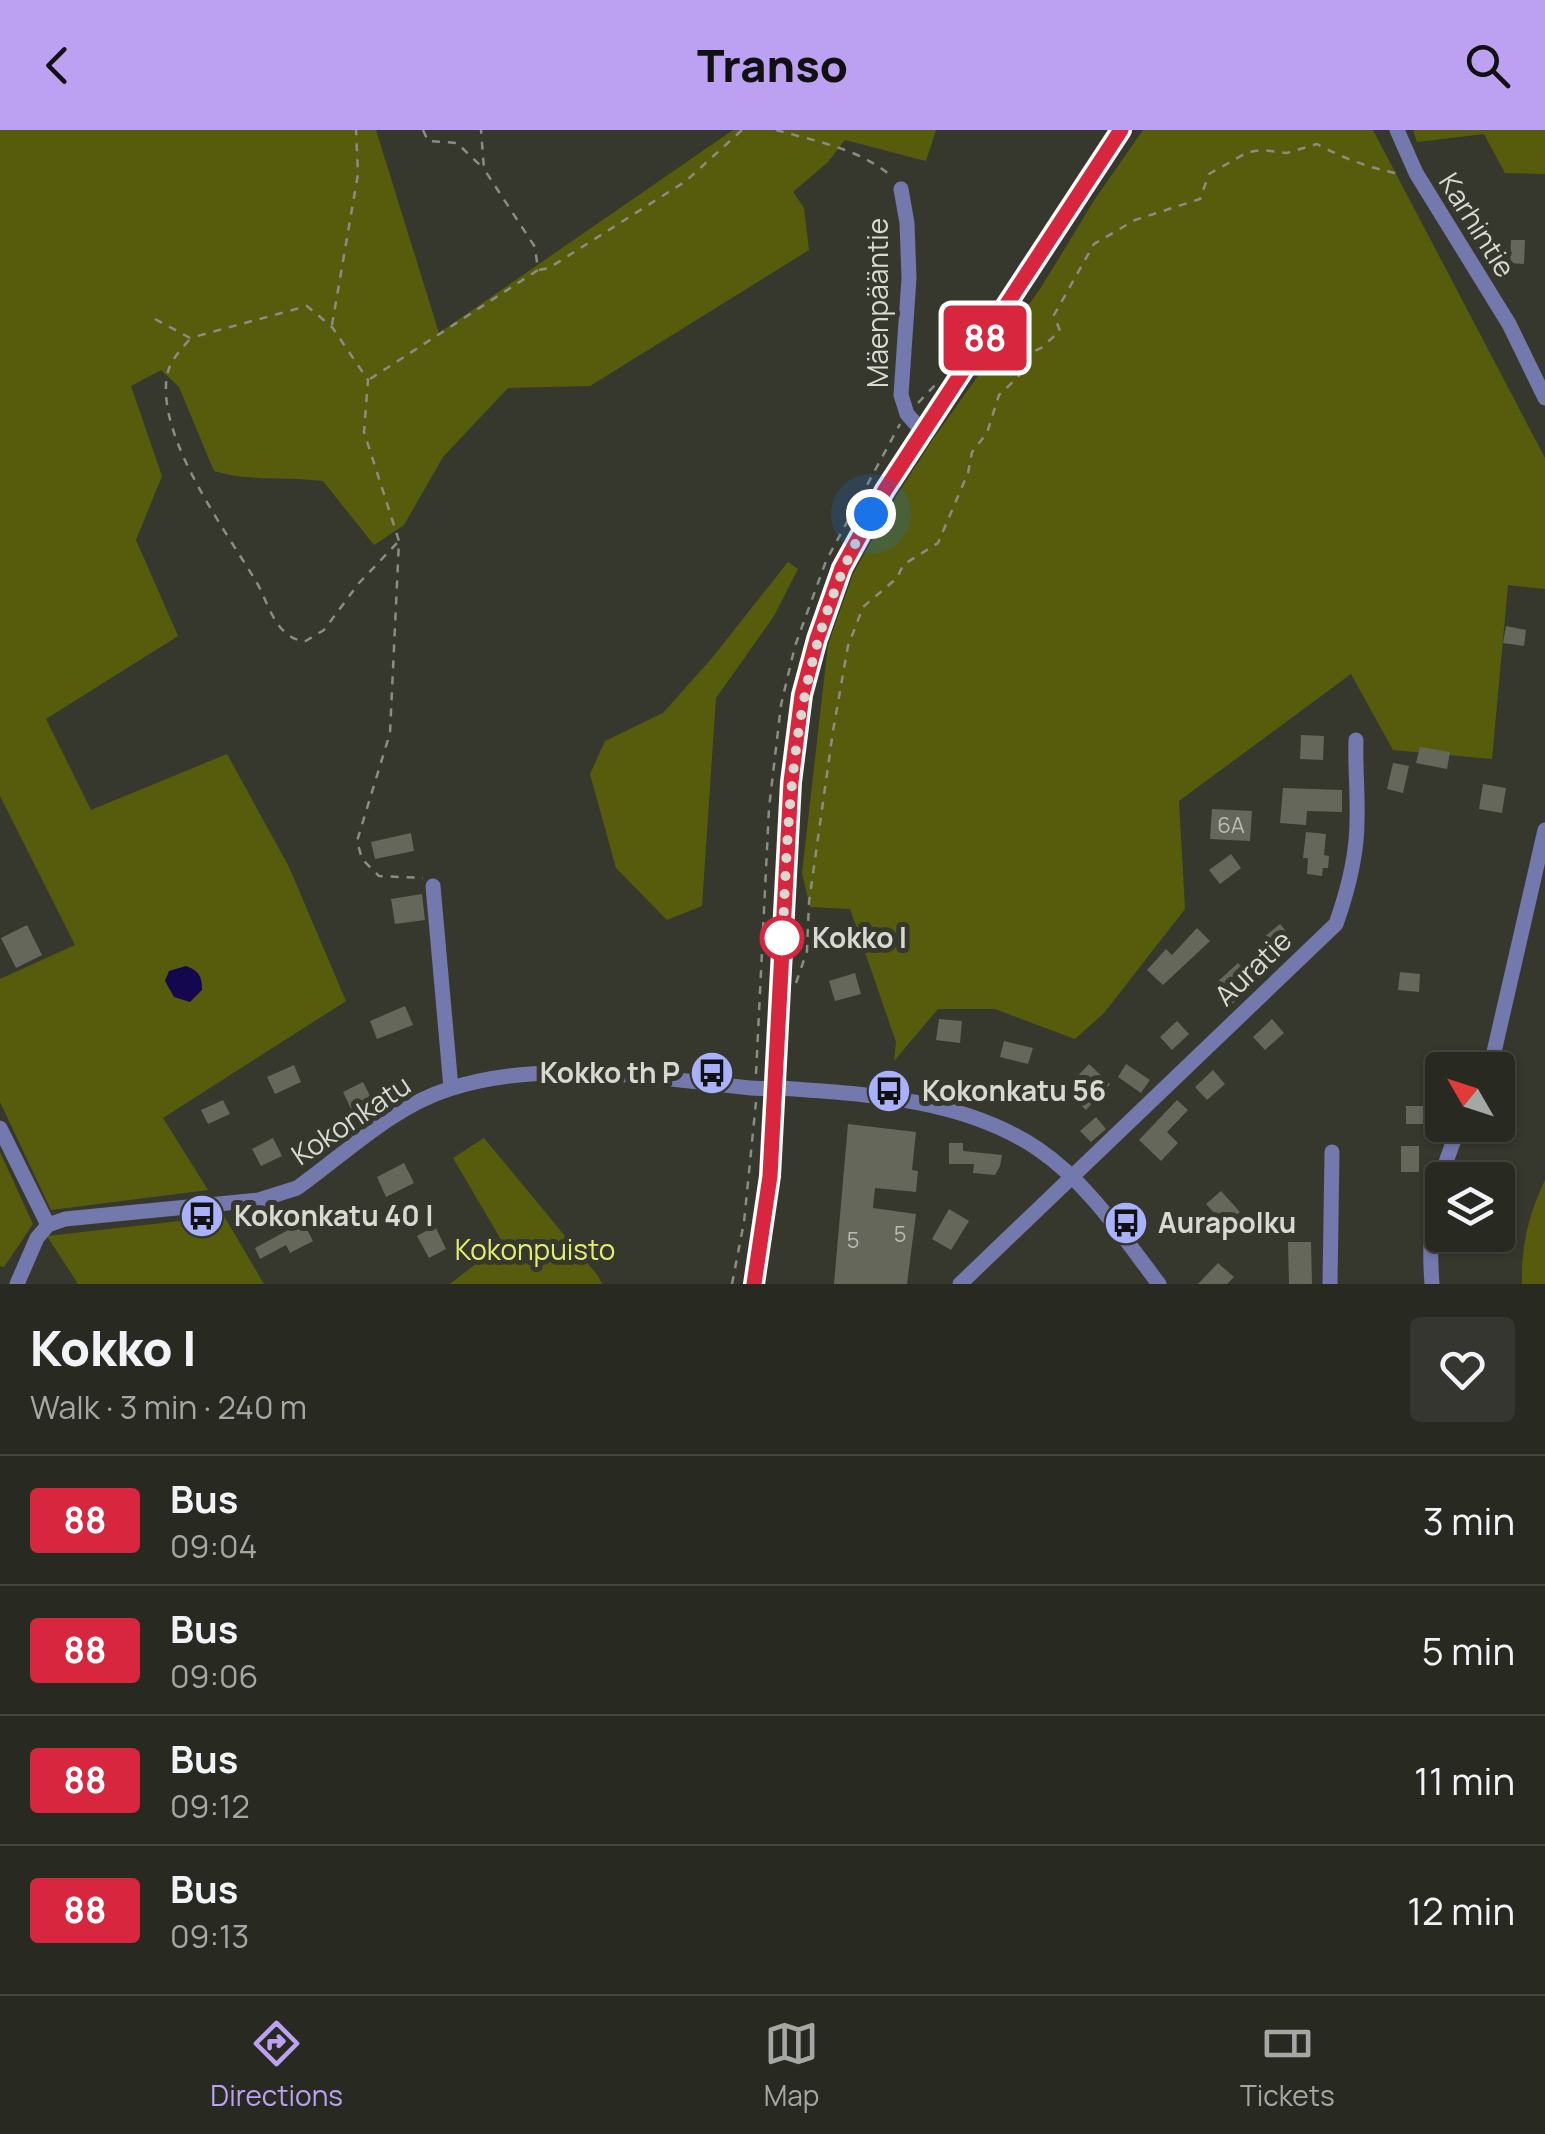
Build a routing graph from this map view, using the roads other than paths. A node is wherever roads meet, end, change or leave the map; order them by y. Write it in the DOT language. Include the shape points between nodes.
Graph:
graph roads {
  1 [pos="1121,130"];
  2 [pos="1397,130"];
  3 [pos="901,189"];
  4 [pos="1545,398"];
  5 [pos="923,432"];
  6 [pos="1356,740"];
  7 [pos="1545,830"];
  8 [pos="433,886"];
  9 [pos="1494,1052"];
  10 [pos="451,1088"];
  11 [pos="776,1088"];
  12 [pos="0,1128"];
  13 [pos="1453,1142"];
  14 [pos="1332,1152"];
  15 [pos="1070,1178"];
  16 [pos="48,1225"];
  17 [pos="17,1284"];
  18 [pos="754,1284"];
  19 [pos="960,1284"];
  20 [pos="1159,1284"];
  21 [pos="1330,1284"];
  22 [pos="1432,1284"];
  1 -- 5 [label="street"];
  2 -- 4 [label="street, Karhintie"];
  3 -- 5 [label="street, Mäenpääntie" via="910,278 901,380 907,414"];
  5 -- 11 [label="street" via="842,568 802,695 791,782"];
  6 -- 15 [label="street, Auratie" via="1358,824 1336,924"];
  7 -- 9 [label="street"];
  8 -- 10 [label="street"];
  10 -- 11 [label="street, Kokonkatu" via="550,1074"];
  10 -- 16 [label="street, Kokonkatu" via="403,1110 279,1194"];
  11 -- 15 [label="street, Kokonkatu" via="916,1102 982,1121 1038,1149"];
  11 -- 18 [label="street"];
  12 -- 16 [label="street"];
  13 -- 22 [label="street" via="1431,1212"];
  14 -- 21 [label="street"];
  15 -- 19 [label="street"];
  15 -- 20 [label="street, Kokonkatu" via="1098,1203"];
  16 -- 17 [label="street"];
}
